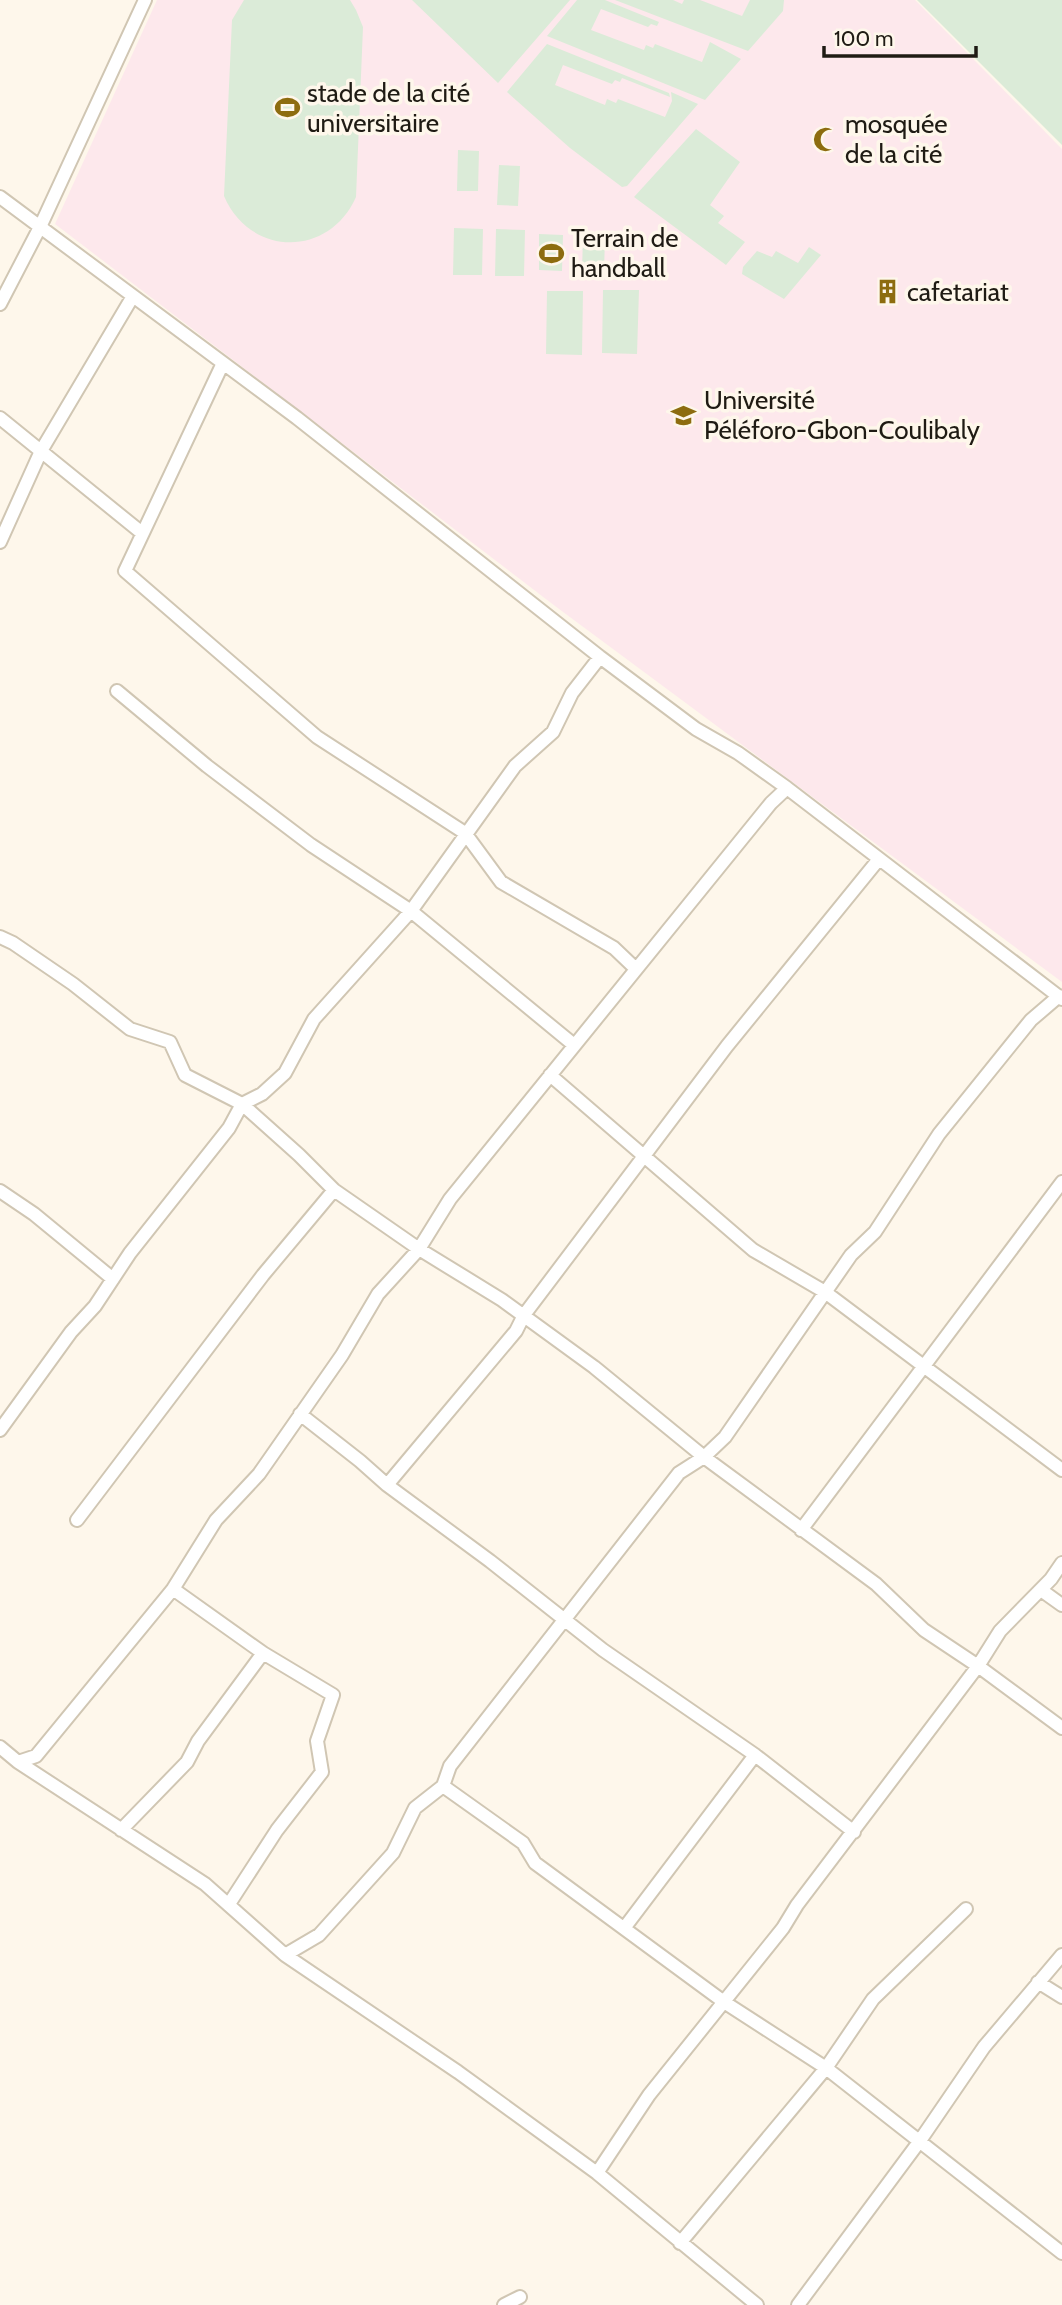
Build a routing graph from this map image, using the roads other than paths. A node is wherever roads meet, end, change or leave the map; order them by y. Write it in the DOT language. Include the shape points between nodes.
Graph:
graph roads {
  1 [pos="145,0"];
  2 [pos="0,197"];
  3 [pos="40,227"];
  4 [pos="133,296"];
  5 [pos="0,304"];
  6 [pos="223,363"];
  7 [pos="0,418"];
  8 [pos="41,451"];
  9 [pos="142,533"];
  10 [pos="0,542"];
  11 [pos="600,657"];
  12 [pos="117,691"];
  13 [pos="787,788"];
  14 [pos="465,833"];
  15 [pos="878,859"];
  16 [pos="411,911"];
  17 [pos="0,937"];
  18 [pos="636,969"];
  19 [pos="1061,997"];
  20 [pos="574,1045"];
  21 [pos="551,1075"];
  22 [pos="242,1104"];
  23 [pos="644,1156"];
  24 [pos="1062,1182"];
  25 [pos="334,1190"];
  26 [pos="0,1191"];
  27 [pos="419,1249"];
  28 [pos="113,1279"];
  29 [pos="825,1293"];
  30 [pos="524,1315"];
  31 [pos="924,1366"];
  32 [pos="300,1415"];
  33 [pos="0,1430"];
  34 [pos="704,1457"];
  35 [pos="1062,1470"];
  36 [pos="387,1485"];
  37 [pos="77,1520"];
  38 [pos="801,1530"];
  39 [pos="1062,1563"];
  40 [pos="173,1589"];
  41 [pos="1041,1590"];
  42 [pos="1062,1605"];
  43 [pos="565,1619"];
  44 [pos="263,1653"];
  45 [pos="978,1666"];
  46 [pos="1062,1728"];
  47 [pos="0,1747"];
  48 [pos="755,1755"];
  49 [pos="18,1762"];
  50 [pos="443,1786"];
  51 [pos="121,1830"];
  52 [pos="854,1832"];
  53 [pos="229,1904"];
  54 [pos="966,1909"];
  55 [pos="625,1927"];
  56 [pos="285,1955"];
  57 [pos="1062,1955"];
  58 [pos="1038,1982"];
  59 [pos="1062,1997"];
  60 [pos="724,2003"];
  61 [pos="826,2068"];
  62 [pos="919,2142"];
  63 [pos="597,2174"];
  64 [pos="680,2244"];
  65 [pos="1062,2253"];
  66 [pos="520,2297"];
  67 [pos="504,2305"];
  68 [pos="757,2305"];
  69 [pos="798,2305"];
  1 -- 3 [label="street"];
  2 -- 3 [label="street"];
  3 -- 4 [label="street"];
  3 -- 5 [label="street"];
  4 -- 6 [label="street"];
  4 -- 8 [label="street"];
  6 -- 9 [label="street"];
  6 -- 11 [label="street"];
  7 -- 8 [label="street"];
  8 -- 9 [label="street"];
  8 -- 10 [label="street"];
  9 -- 14 [label="street" via="125,571 317,737"];
  11 -- 13 [label="street" via="696,729"];
  11 -- 14 [label="street" via="572,693 553,732 515,766"];
  12 -- 16 [label="street" via="310,845"];
  13 -- 15 [label="street"];
  13 -- 18 [label="street"];
  14 -- 16 [label="street"];
  14 -- 18 [label="street" via="501,882 614,948"];
  15 -- 19 [label="street"];
  15 -- 23 [label="street"];
  16 -- 20 [label="street"];
  16 -- 22 [label="street" via="314,1019 285,1073 262,1094"];
  17 -- 22 [label="street" via="73,984 130,1029 170,1042 185,1075"];
  18 -- 20 [label="street"];
  19 -- 29 [label="street" via="1031,1020 939,1134 875,1232 850,1255"];
  20 -- 21 [label="street"];
  21 -- 23 [label="street"];
  21 -- 27 [label="street" via="450,1199"];
  22 -- 25 [label="street"];
  22 -- 28 [label="street" via="229,1128"];
  23 -- 29 [label="street" via="753,1250"];
  23 -- 30 [label="street"];
  24 -- 31 [label="street"];
  25 -- 27 [label="street"];
  25 -- 37 [label="street" via="263,1275"];
  26 -- 28 [label="street"];
  27 -- 30 [label="street"];
  27 -- 32 [label="street" via="378,1294"];
  28 -- 33 [label="street"];
  29 -- 31 [label="street"];
  29 -- 34 [label="street" via="725,1437"];
  30 -- 34 [label="street"];
  30 -- 36 [label="street" via="516,1331"];
  31 -- 35 [label="street"];
  31 -- 38 [label="street"];
  32 -- 36 [label="street"];
  32 -- 40 [label="street" via="258,1474 216,1520"];
  34 -- 38 [label="street"];
  34 -- 43 [label="street" via="679,1473"];
  36 -- 43 [label="street"];
  38 -- 45 [label="street" via="876,1584 924,1630"];
  39 -- 41 [label="street"];
  40 -- 44 [label="street"];
  40 -- 49 [label="street" via="36,1756"];
  41 -- 42 [label="street"];
  41 -- 45 [label="street" via="1000,1631"];
  43 -- 48 [label="street"];
  43 -- 50 [label="street" via="450,1766"];
  44 -- 51 [label="street" via="187,1762"];
  44 -- 53 [label="street" via="332,1695 317,1741 322,1772"];
  45 -- 46 [label="street"];
  45 -- 52 [label="street"];
  47 -- 49 [label="street"];
  48 -- 52 [label="street"];
  48 -- 55 [label="street"];
  49 -- 51 [label="street"];
  50 -- 55 [label="street" via="523,1843 536,1863"];
  50 -- 56 [label="street" via="415,1808 393,1853 319,1935"];
  51 -- 53 [label="street"];
  52 -- 60 [label="street"];
  53 -- 56 [label="street"];
  54 -- 61 [label="street" via="873,1999"];
  55 -- 60 [label="street"];
  56 -- 63 [label="street" via="458,2072"];
  57 -- 58 [label="street"];
  58 -- 59 [label="street"];
  58 -- 62 [label="street" via="984,2047"];
  60 -- 61 [label="street"];
  60 -- 63 [label="street" via="649,2095"];
  61 -- 62 [label="street"];
  61 -- 64 [label="street"];
  62 -- 65 [label="street"];
  62 -- 69 [label="street"];
  63 -- 64 [label="street"];
  64 -- 68 [label="street"];
  66 -- 67 [label="street"];
}
